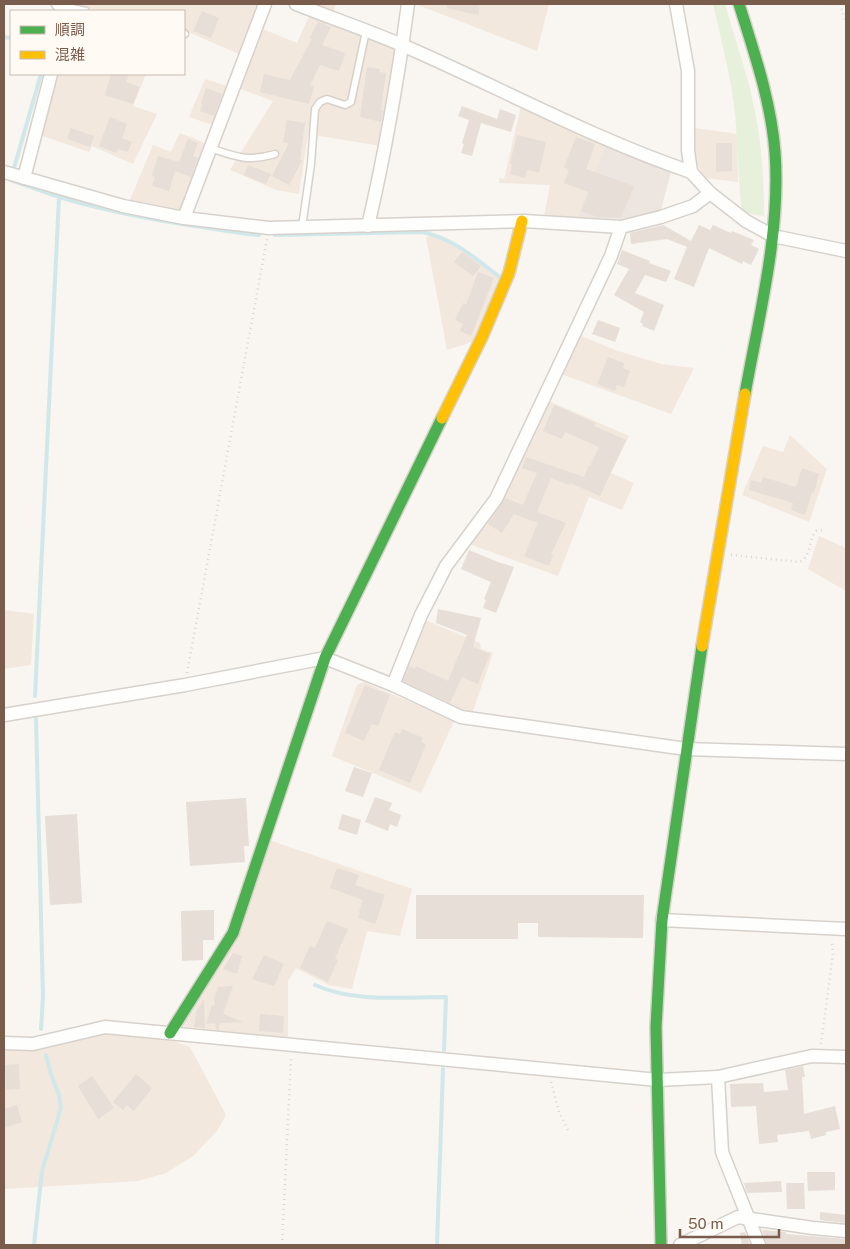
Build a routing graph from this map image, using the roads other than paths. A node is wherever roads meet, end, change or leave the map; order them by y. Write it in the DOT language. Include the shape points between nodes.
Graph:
graph roads {
  1 [pos="264,4"];
  2 [pos="296,4"];
  3 [pos="408,4"];
  4 [pos="676,4"];
  5 [pos="739,4"];
  6 [pos="66,7"];
  7 [pos="81,10"];
  8 [pos="366,31"];
  9 [pos="402,46"];
  10 [pos="51,75"];
  11 [pos="210,148"];
  12 [pos="275,154"];
  13 [pos="4,172"];
  14 [pos="691,172"];
  15 [pos="24,178"];
  16 [pos="710,193"];
  17 [pos="184,218"];
  18 [pos="522,221"];
  19 [pos="368,226"];
  20 [pos="302,227"];
  21 [pos="622,227"];
  22 [pos="773,236"];
  23 [pos="846,251"];
  24 [pos="325,658"];
  25 [pos="393,685"];
  26 [pos="4,715"];
  27 [pos="686,749"];
  28 [pos="846,754"];
  29 [pos="662,920"];
  30 [pos="846,929"];
  31 [pos="170,1033"];
  32 [pos="4,1043"];
  33 [pos="846,1057"];
  34 [pos="718,1077"];
  35 [pos="658,1080"];
  36 [pos="748,1218"];
  37 [pos="846,1231"];
  38 [pos="661,1245"];
  39 [pos="680,1245"];
  40 [pos="759,1245"];
  1 -- 11 [label="street"];
  2 -- 8 [label="street"];
  3 -- 9 [label="street"];
  4 -- 14 [label="street" via="688,71"];
  5 -- 22 [label="street" via="772,123 777,193"];
  6 -- 7 [label="lane"];
  8 -- 9 [label="street"];
  8 -- 20 [label="lane" via="351,102 345,105 327,99 315,109"];
  9 -- 14 [label="street" via="665,164"];
  9 -- 19 [label="street"];
  10 -- 15 [label="street"];
  11 -- 12 [label="lane" via="243,159"];
  11 -- 17 [label="street"];
  13 -- 15 [label="street"];
  14 -- 16 [label="street"];
  15 -- 17 [label="street" via="123,206"];
  16 -- 21 [label="street" via="693,206 662,218"];
  16 -- 22 [label="street" via="746,221"];
  17 -- 20 [label="street" via="269,228"];
  18 -- 19 [label="street"];
  18 -- 21 [label="street"];
  18 -- 24 [label="street" via="509,273 482,337"];
  19 -- 20 [label="street"];
  21 -- 25 [label="street" via="496,499 446,566 421,614"];
  22 -- 23 [label="street"];
  22 -- 27 [label="street"];
  24 -- 25 [label="street"];
  24 -- 26 [label="street"];
  24 -- 31 [label="street" via="233,933"];
  25 -- 27 [label="street" via="461,717"];
  27 -- 28 [label="street"];
  27 -- 29 [label="street"];
  29 -- 30 [label="street"];
  29 -- 35 [label="street" via="656,1027"];
  31 -- 32 [label="street" via="105,1027 33,1044"];
  31 -- 35 [label="street"];
  33 -- 34 [label="street" via="812,1056"];
  34 -- 35 [label="street"];
  34 -- 36 [label="street" via="722,1152"];
  35 -- 38 [label="street"];
  36 -- 37 [label="street"];
  36 -- 39 [label="street" via="738,1217"];
  36 -- 40 [label="street"];
}
